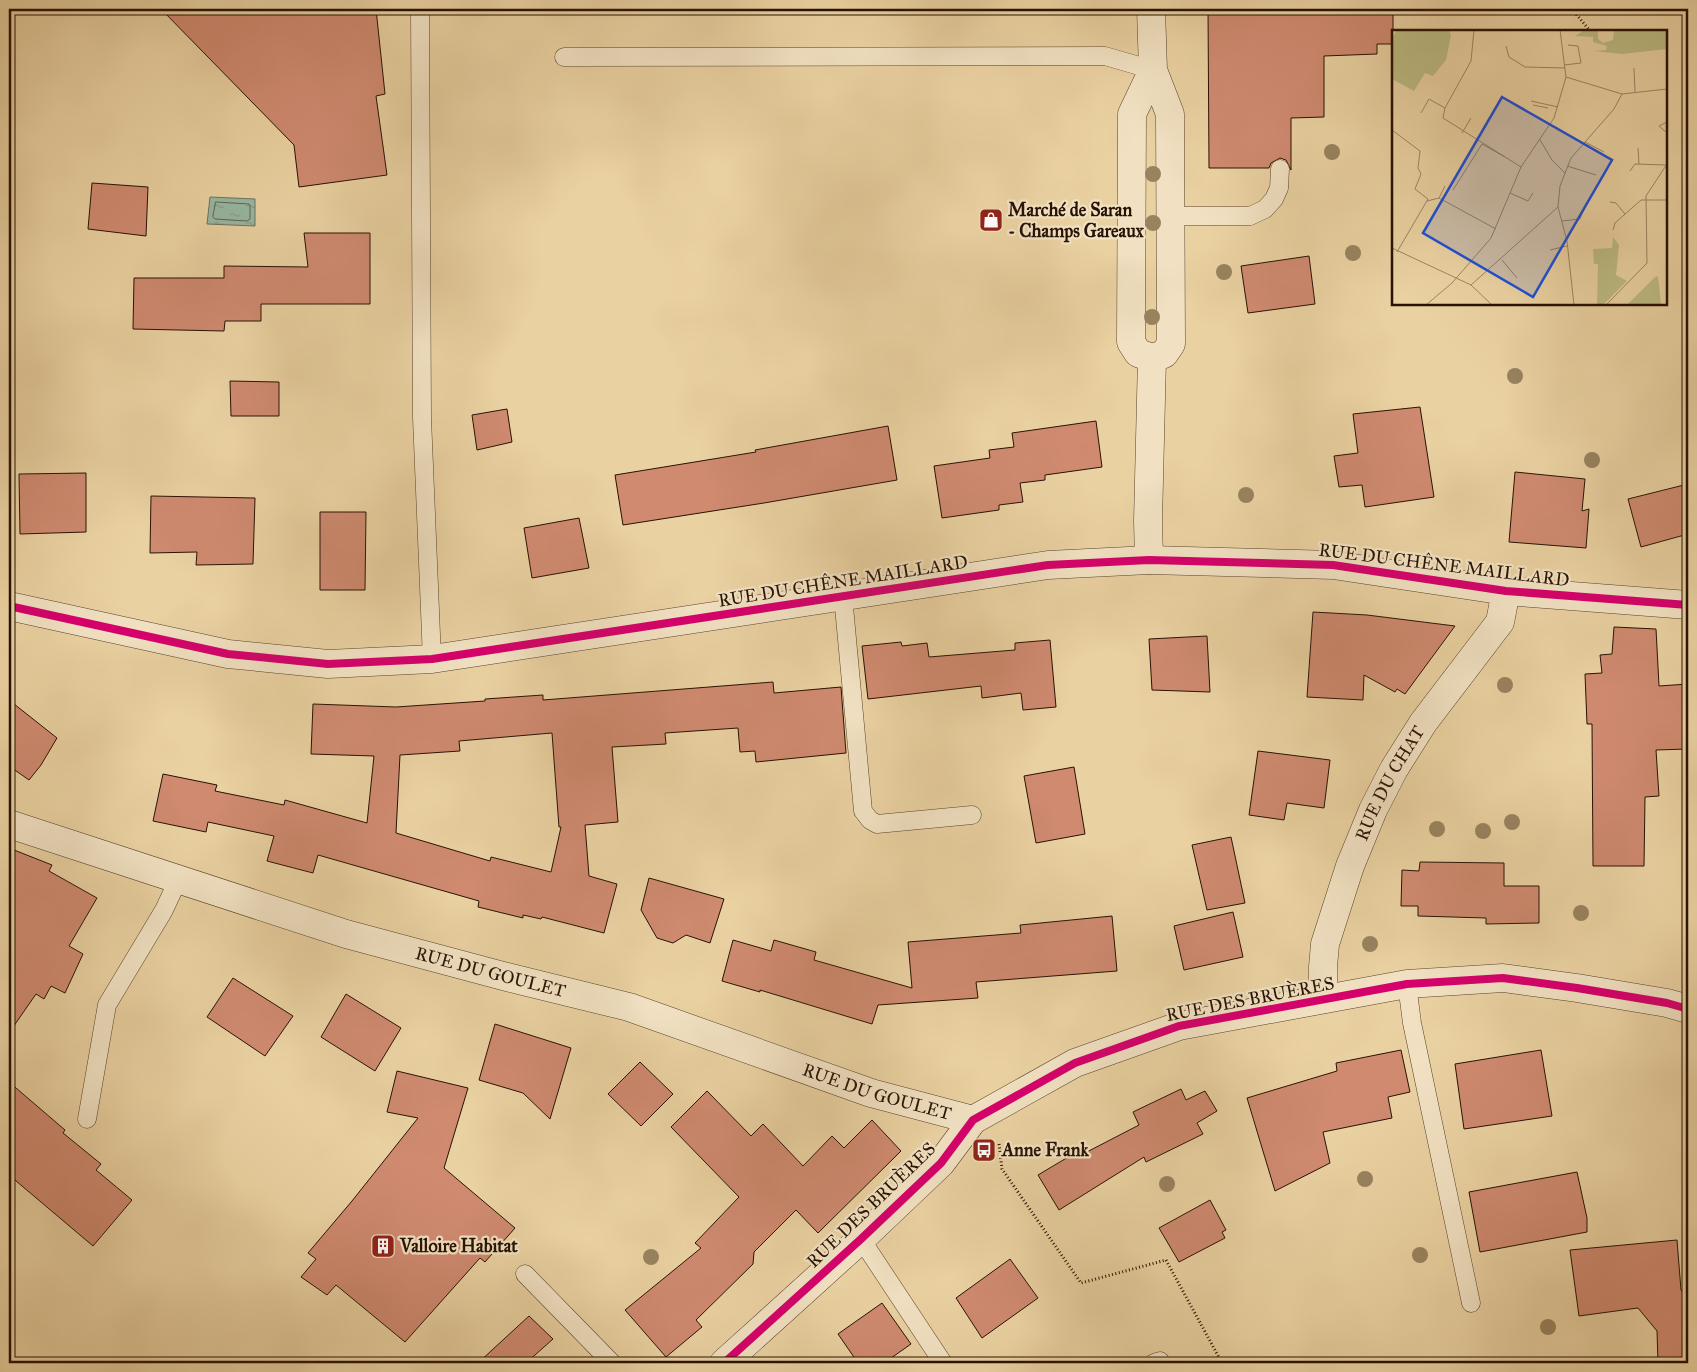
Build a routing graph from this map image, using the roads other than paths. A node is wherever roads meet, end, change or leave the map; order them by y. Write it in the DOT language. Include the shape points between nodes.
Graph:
graph roads {
  1 [pos="420,9"];
  2 [pos="1151,9"];
  3 [pos="564,57"];
  4 [pos="1153,70"];
  5 [pos="1280,169"];
  6 [pos="1171,216"];
  7 [pos="1152,358"];
  8 [pos="1149,560"];
  9 [pos="1506,591"];
  10 [pos="844,596"];
  11 [pos="1688,605"];
  12 [pos="9,606"];
  13 [pos="432,659"];
  14 [pos="972,815"];
  15 [pos="9,824"];
  16 [pos="178,880"];
  17 [pos="1407,984"];
  18 [pos="1323,1000"];
  19 [pos="1688,1008"];
  20 [pos="87,1119"];
  21 [pos="973,1120"];
  22 [pos="861,1239"];
  23 [pos="525,1274"];
  24 [pos="1471,1303"];
  25 [pos="612,1363"];
  26 [pos="724,1363"];
  27 [pos="943,1363"];
  1 -- 13 [label="lane" via="422,418"];
  2 -- 4 [label="street"];
  3 -- 4 [label="lane" via="1105,56"];
  4 -- 6 [label="street" via="1170,114"];
  4 -- 7 [label="street" via="1132,114 1131,342 1138,353"];
  5 -- 6 [label="lane" via="1279,188 1274,199 1265,209 1250,216"];
  6 -- 7 [label="street" via="1171,344 1164,354"];
  7 -- 8 [label="street"];
  8 -- 9 [label="street, RUE DU CHÊNE MAILLARD" via="1332,565"];
  8 -- 10 [label="street, RUE DU CHÊNE MAILLARD" via="1048,566"];
  9 -- 11 [label="street, RUE DU CHÊNE MAILLARD"];
  9 -- 18 [label="street, RUE DU CHAT" via="1500,622 1422,724 1373,810 1350,866 1325,944"];
  10 -- 13 [label="street, RUE DU CHÊNE MAILLARD"];
  10 -- 14 [label="lane" via="863,811 877,824"];
  12 -- 13 [label="street, RUE DU CHÊNE MAILLARD" via="228,654 328,664"];
  15 -- 16 [label="street, RUE DU GOULET"];
  16 -- 20 [label="lane" via="164,910 107,1005"];
  16 -- 21 [label="street, RUE DU GOULET" via="346,934 629,1007 871,1094"];
  17 -- 18 [label="street, RUE DES BRUÈRES"];
  17 -- 19 [label="street, RUE DES BRUÈRES" via="1503,978"];
  17 -- 24 [label="lane" via="1412,1023"];
  18 -- 21 [label="street, RUE DES BRUÈRES" via="1179,1026 1075,1063"];
  21 -- 22 [label="street, RUE DES BRUÈRES" via="941,1163"];
  22 -- 26 [label="street, RUE DES BRUÈRES"];
  22 -- 27 [label="lane"];
  23 -- 25 [label="lane"];
}
